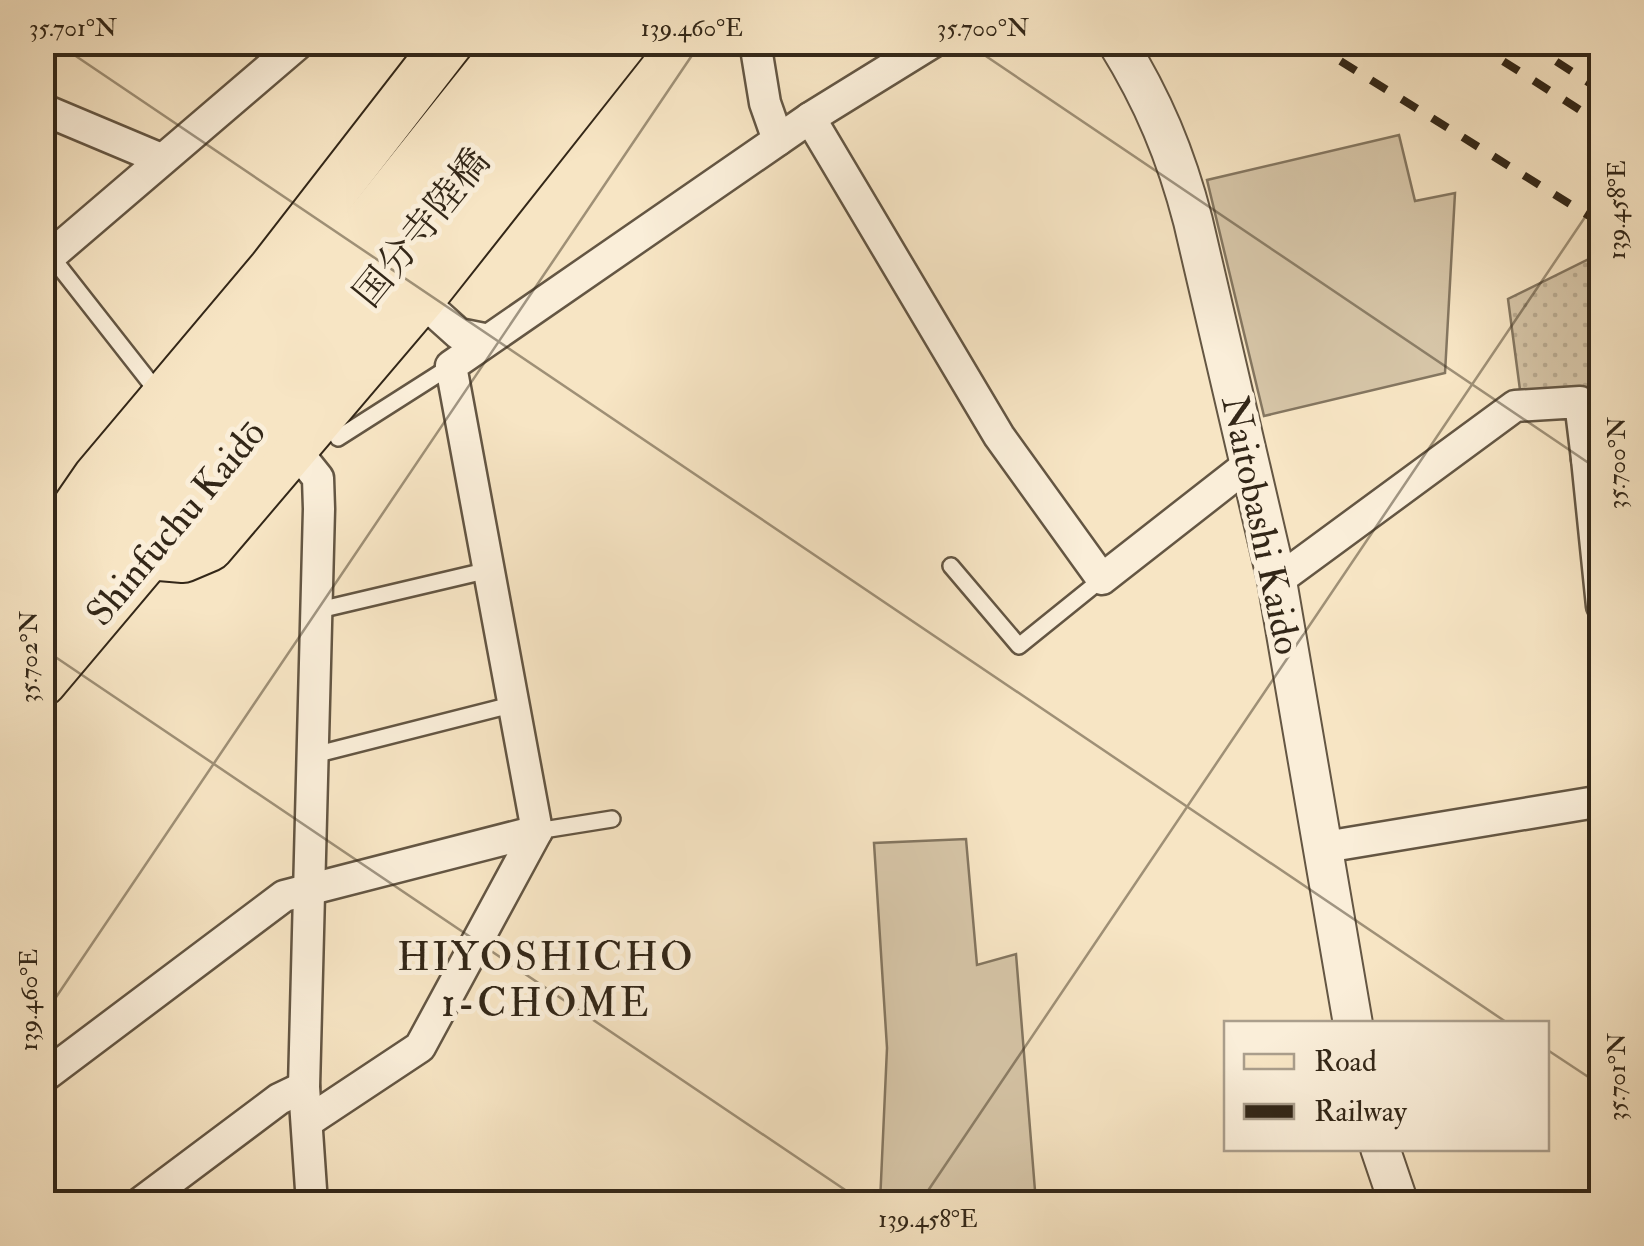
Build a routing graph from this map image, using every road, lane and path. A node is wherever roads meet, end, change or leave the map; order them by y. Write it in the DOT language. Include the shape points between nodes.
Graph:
graph roads {
  1 [pos="449,42"];
  2 [pos="513,42"];
  3 [pos="570,42"];
  4 [pos="623,42"];
  5 [pos="755,42"];
  6 [pos="933,42"];
  7 [pos="1118,42"];
  8 [pos="286,45"];
  9 [pos="42,110"];
  10 [pos="810,118"];
  11 [pos="778,140"];
  12 [pos="161,159"];
  13 [pos="46,260"];
  14 [pos="420,300"];
  15 [pos="484,340"];
  16 [pos="452,366"];
  17 [pos="163,398"];
  18 [pos="287,417"];
  19 [pos="1594,458"];
  20 [pos="1249,464"];
  21 [pos="42,558"];
  22 [pos="951,566"];
  23 [pos="489,570"];
  24 [pos="1102,579"];
  25 [pos="1277,581"];
  26 [pos="1602,606"];
  27 [pos="316,611"];
  28 [pos="42,614"];
  29 [pos="42,682"];
  30 [pos="515,704"];
  31 [pos="314,755"];
  32 [pos="1602,802"];
  33 [pos="612,819"];
  34 [pos="538,831"];
  35 [pos="1325,847"];
  36 [pos="310,886"];
  37 [pos="1353,1021"];
  38 [pos="42,1078"];
  39 [pos="304,1087"];
  40 [pos="308,1122"];
  41 [pos="1381,1151"];
  42 [pos="139,1204"];
  43 [pos="312,1204"];
  44 [pos="1399,1204"];
  1 -- 17 [label="main road"];
  2 -- 18 [label="main road, 国分寺陸橋"];
  3 -- 18 [label="main road, 国分寺陸橋"];
  4 -- 14 [label="main road"];
  5 -- 11 [label="street"];
  6 -- 10 [label="street"];
  7 -- 20 [label="street, Naitobashi Kaido" via="1153,100 1178,166"];
  8 -- 12 [label="street"];
  9 -- 12 [label="street"];
  10 -- 11 [label="street"];
  10 -- 24 [label="street" via="999,436"];
  11 -- 15 [label="street"];
  12 -- 13 [label="street"];
  13 -- 17 [label="lane"];
  14 -- 15 [label="street" via="458,334"];
  14 -- 18 [label="main road"];
  15 -- 16 [label="street"];
  16 -- 18 [label="lane"];
  16 -- 23 [label="street"];
  17 -- 21 [label="main road"];
  18 -- 27 [label="street" via="318,478"];
  18 -- 28 [label="main road, Shinfuchu Kaidō"];
  18 -- 29 [label="main road, Shinfuchu Kaidō" via="148,555"];
  19 -- 25 [label="street" via="1580,402 1515,406"];
  19 -- 26 [label="street"];
  20 -- 24 [label="street"];
  20 -- 25 [label="street, Naitobashi Kaido"];
  22 -- 24 [label="lane" via="1019,646"];
  23 -- 27 [label="lane"];
  23 -- 30 [label="street"];
  25 -- 35 [label="street, Naitobashi Kaido"];
  27 -- 31 [label="street"];
  30 -- 31 [label="lane"];
  30 -- 34 [label="street"];
  31 -- 36 [label="street"];
  32 -- 35 [label="street"];
  33 -- 34 [label="lane"];
  34 -- 36 [label="street"];
  34 -- 40 [label="street" via="420,1047"];
  35 -- 37 [label="street, Naitobashi Kaido"];
  36 -- 38 [label="street" via="284,896"];
  36 -- 39 [label="street"];
  39 -- 40 [label="street"];
  39 -- 42 [label="street"];
  40 -- 43 [label="street"];
  41 -- 44 [label="street"];
}
